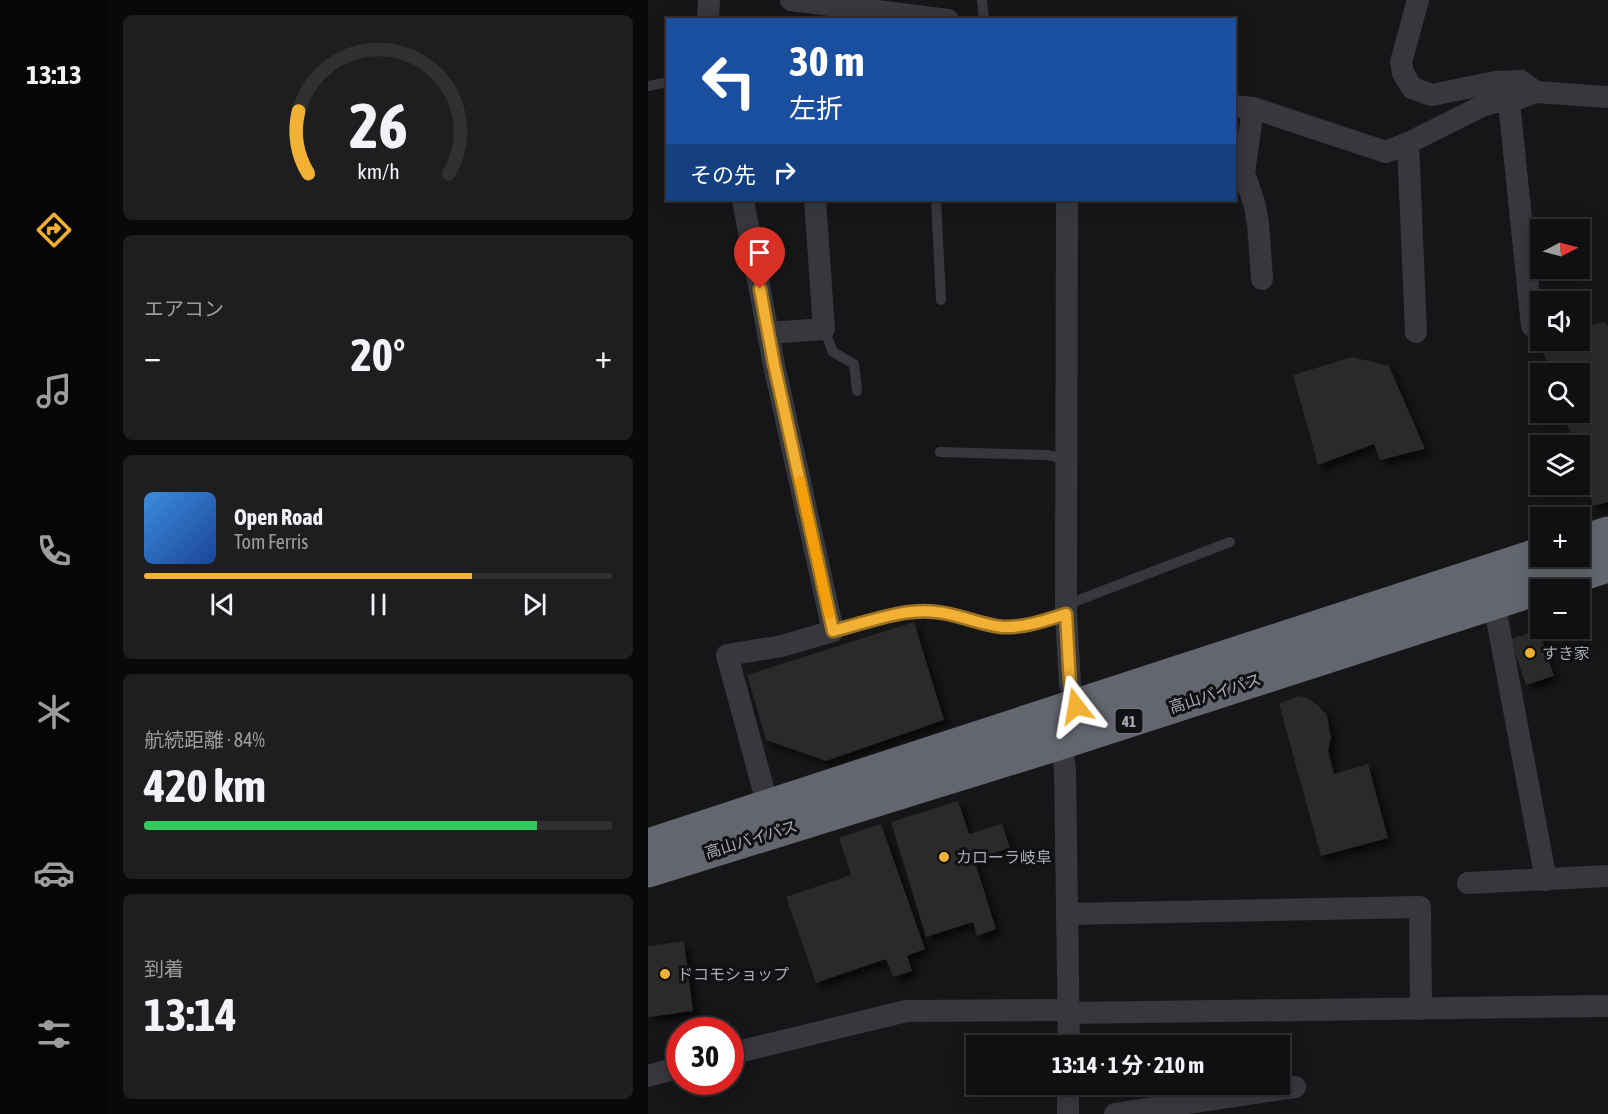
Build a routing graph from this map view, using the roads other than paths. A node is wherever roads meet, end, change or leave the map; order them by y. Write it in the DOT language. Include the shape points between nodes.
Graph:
graph roads {
  1 [pos="708,0"];
  2 [pos="982,0"];
  3 [pos="1418,0"];
  4 [pos="802,1"];
  5 [pos="708,18"];
  6 [pos="933,18"];
  7 [pos="984,18"];
  8 [pos="666,82"];
  9 [pos="648,86"];
  10 [pos="1536,92"];
  11 [pos="1608,97"];
  12 [pos="1509,102"];
  13 [pos="1244,107"];
  14 [pos="1408,143"];
  15 [pos="743,201"];
  16 [pos="815,201"];
  17 [pos="936,201"];
  18 [pos="1067,201"];
  19 [pos="1262,279"];
  20 [pos="1530,298"];
  21 [pos="941,300"];
  22 [pos="825,329"];
  23 [pos="1416,332"];
  24 [pos="769,333"];
  25 [pos="858,391"];
  26 [pos="940,452"];
  27 [pos="1067,459"];
  28 [pos="1608,533"];
  29 [pos="1590,539"];
  30 [pos="1230,542"];
  31 [pos="1530,557"];
  32 [pos="1608,566"];
  33 [pos="1494,603"];
  34 [pos="1066,610"];
  35 [pos="833,631"];
  36 [pos="1076,706"];
  37 [pos="1061,743"];
  38 [pos="763,788"];
  39 [pos="648,845"];
  40 [pos="648,871"];
  41 [pos="1608,876"];
  42 [pos="1546,880"];
  43 [pos="1468,883"];
  44 [pos="1067,915"];
  45 [pos="1608,1006"];
  46 [pos="1421,1010"];
  47 [pos="1068,1011"];
  48 [pos="1069,1035"];
  49 [pos="744,1051"];
  50 [pos="666,1071"];
  51 [pos="648,1076"];
  52 [pos="1295,1087"];
  53 [pos="1068,1095"];
  54 [pos="1068,1114"];
  55 [pos="1115,1114"];
  1 -- 5 [label="street"];
  2 -- 7 [label="lane"];
  3 -- 10 [label="street" via="1401,62 1402,74 1413,88 1432,95 1495,82 1521,81"];
  4 -- 6 [label="street"];
  8 -- 9 [label="lane"];
  10 -- 11 [label="street"];
  10 -- 12 [label="street"];
  12 -- 14 [label="street" via="1482,106"];
  12 -- 20 [label="street"];
  13 -- 14 [label="street" via="1386,152"];
  13 -- 19 [label="street" via="1244,173 1255,206"];
  14 -- 23 [label="street"];
  15 -- 24 [label="street"];
  16 -- 22 [label="street"];
  17 -- 21 [label="lane"];
  18 -- 27 [label="street"];
  22 -- 24 [label="street"];
  22 -- 25 [label="lane" via="833,352 854,364"];
  24 -- 35 [label="street"];
  26 -- 27 [label="lane"];
  27 -- 34 [label="street"];
  28 -- 29 [label="highway"];
  30 -- 34 [label="lane"];
  31 -- 36 [label="highway, 高山バイパス / 41"];
  32 -- 33 [label="highway, 高山バイパス / 41"];
  33 -- 37 [label="highway, 高山バイパス / 41"];
  33 -- 42 [label="street"];
  34 -- 35 [label="lane" via="1043,621 1004,627 924,611"];
  34 -- 36 [label="street" via="1070,684"];
  35 -- 38 [label="street" via="782,646 727,655"];
  36 -- 39 [label="highway, 高山バイパス / 41"];
  37 -- 40 [label="highway, 高山バイパス / 41"];
  37 -- 44 [label="street" via="1065,769"];
  41 -- 42 [label="street"];
  42 -- 43 [label="street"];
  44 -- 46 [label="street" via="1420,907"];
  44 -- 47 [label="street"];
  45 -- 46 [label="street"];
  46 -- 47 [label="street"];
  47 -- 48 [label="street"];
  47 -- 49 [label="street" via="906,1011"];
  50 -- 51 [label="street"];
  52 -- 55 [label="street"];
  53 -- 54 [label="street"];
}
